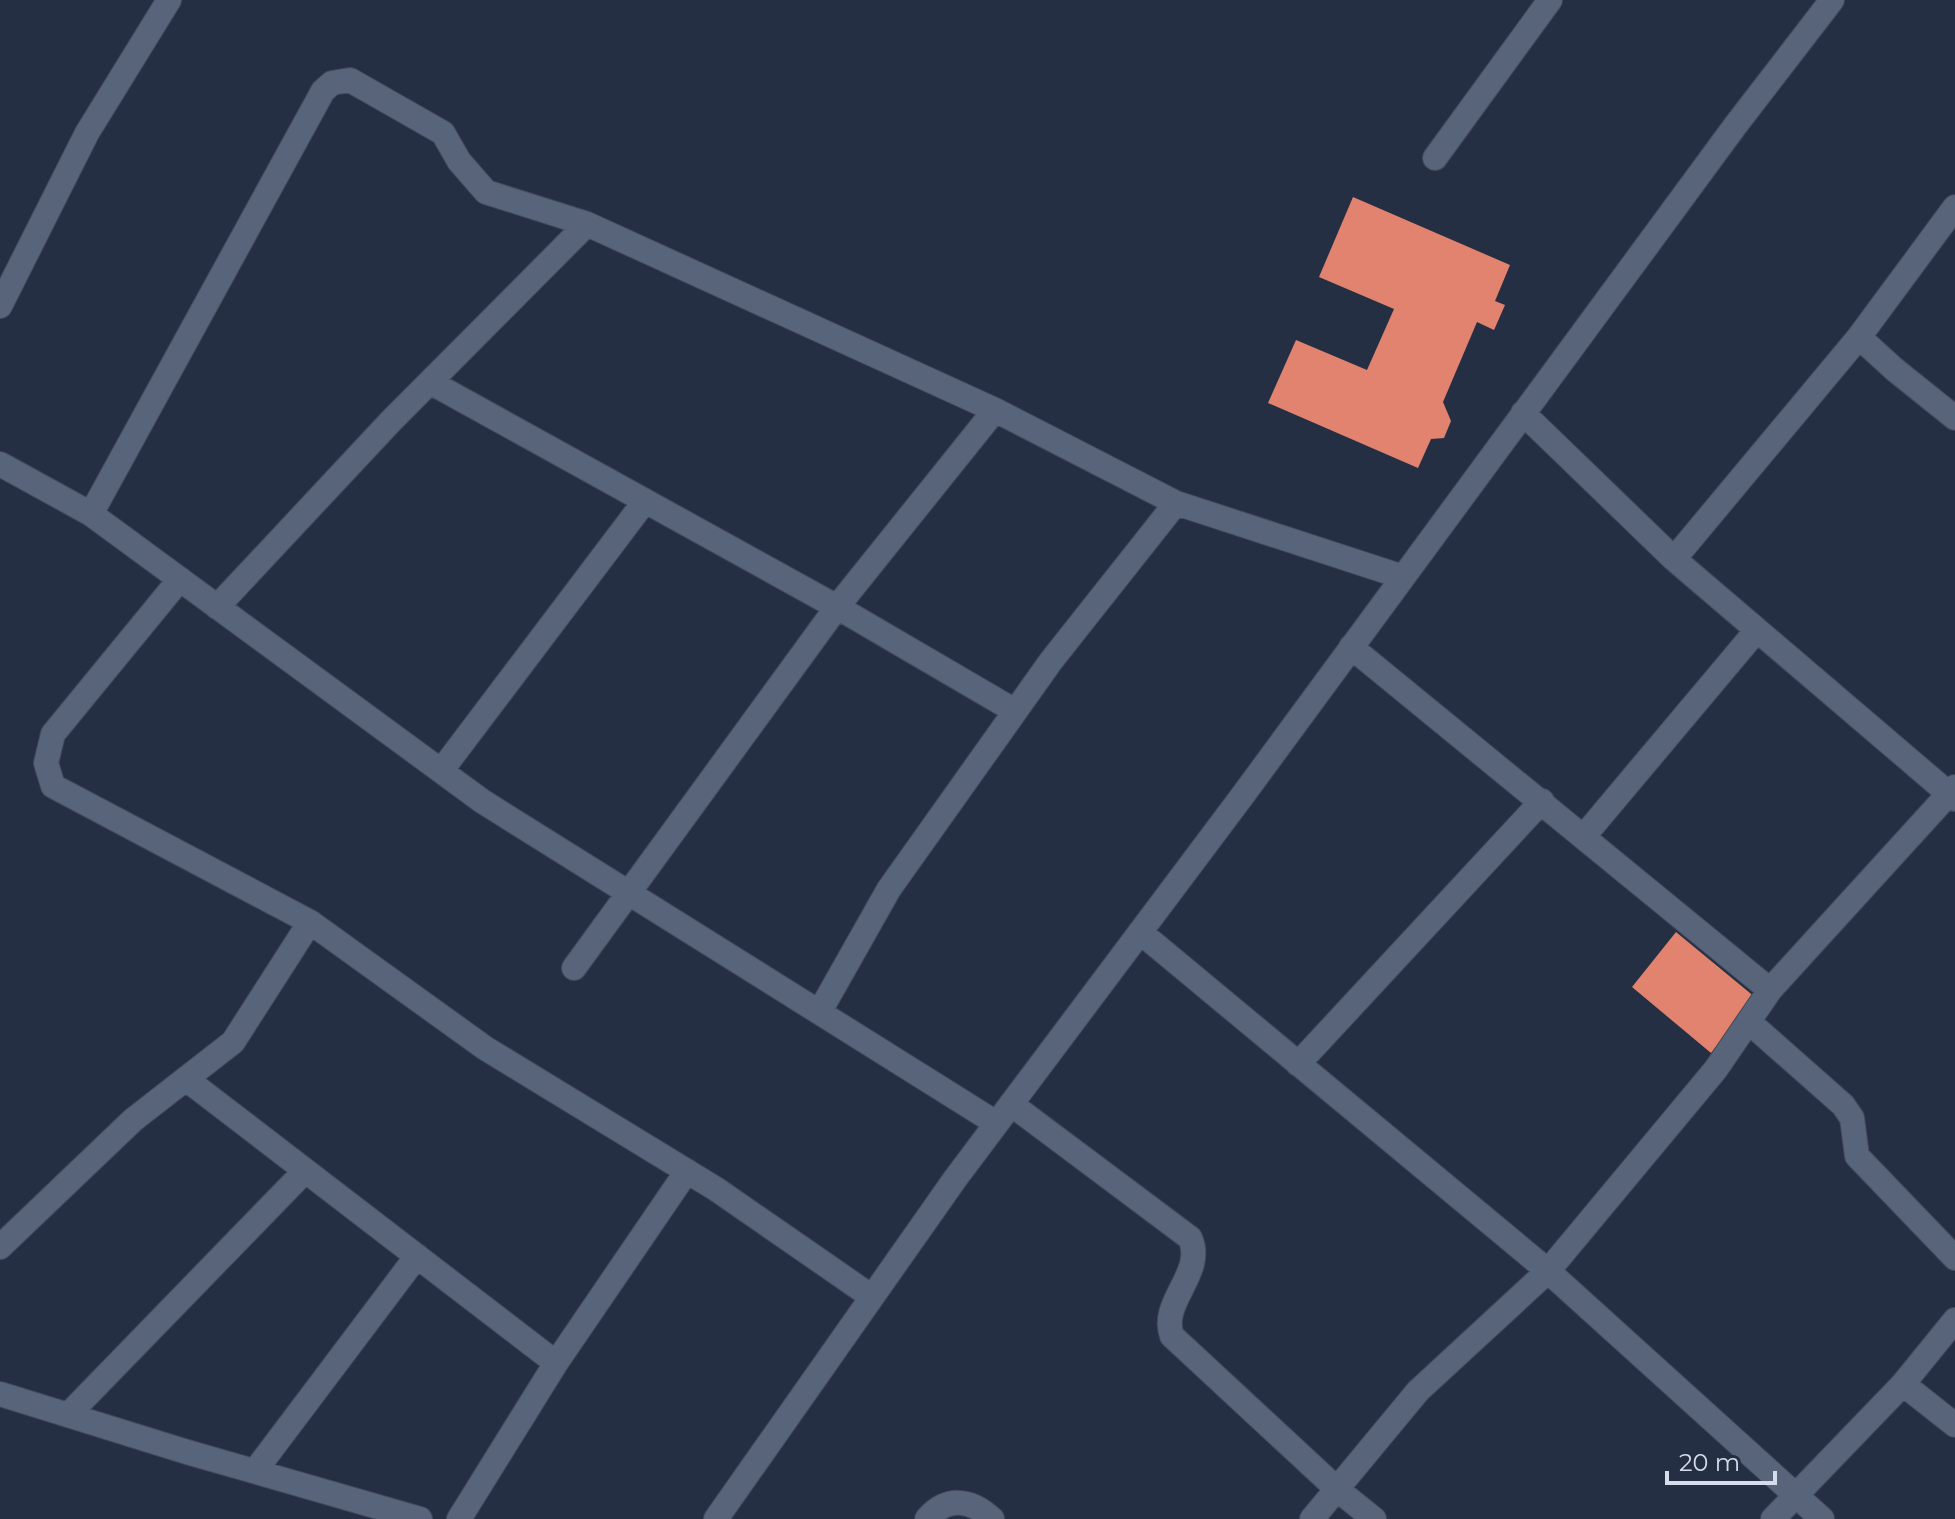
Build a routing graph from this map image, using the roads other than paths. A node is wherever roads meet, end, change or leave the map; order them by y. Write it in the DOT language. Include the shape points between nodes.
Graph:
graph roads {
  1 [pos="169,0"];
  2 [pos="1550,0"];
  3 [pos="1832,0"];
  4 [pos="1435,158"];
  5 [pos="1955,207"];
  6 [pos="587,224"];
  7 [pos="0,306"];
  8 [pos="1859,337"];
  9 [pos="430,382"];
  10 [pos="995,410"];
  11 [pos="1523,413"];
  12 [pos="1955,418"];
  13 [pos="0,464"];
  14 [pos="645,501"];
  15 [pos="1176,503"];
  16 [pos="91,514"];
  17 [pos="1674,559"];
  18 [pos="1403,577"];
  19 [pos="180,579"];
  20 [pos="217,607"];
  21 [pos="837,607"];
  22 [pos="1757,630"];
  23 [pos="1351,647"];
  24 [pos="1015,711"];
  25 [pos="441,771"];
  26 [pos="1953,793"];
  27 [pos="1542,801"];
  28 [pos="1584,836"];
  29 [pos="627,892"];
  30 [pos="310,922"];
  31 [pos="1140,932"];
  32 [pos="574,968"];
  33 [pos="1770,990"];
  34 [pos="820,1011"];
  35 [pos="1749,1022"];
  36 [pos="1298,1064"];
  37 [pos="186,1079"];
  38 [pos="1004,1113"];
  39 [pos="305,1171"];
  40 [pos="687,1171"];
  41 [pos="0,1247"];
  42 [pos="417,1256"];
  43 [pos="1955,1258"];
  44 [pos="1548,1271"];
  45 [pos="872,1297"];
  46 [pos="1955,1320"];
  47 [pos="556,1363"];
  48 [pos="1903,1384"];
  49 [pos="0,1394"];
  50 [pos="68,1415"];
  51 [pos="1955,1425"];
  52 [pos="255,1471"];
  53 [pos="1338,1490"];
  54 [pos="1795,1494"];
  55 [pos="420,1519"];
  56 [pos="459,1519"];
  57 [pos="716,1519"];
  58 [pos="927,1519"];
  59 [pos="992,1519"];
  60 [pos="1312,1519"];
  61 [pos="1374,1519"];
  62 [pos="1773,1519"];
  63 [pos="1822,1519"];
  1 -- 7 [label="street" via="87,133"];
  2 -- 4 [label="street"];
  3 -- 11 [label="street"];
  5 -- 8 [label="street"];
  6 -- 9 [label="street"];
  6 -- 10 [label="street"];
  6 -- 16 [label="street" via="486,192 443,133 350,80 332,83"];
  8 -- 12 [label="street"];
  8 -- 17 [label="street"];
  9 -- 14 [label="street"];
  9 -- 20 [label="street"];
  10 -- 15 [label="street"];
  10 -- 21 [label="street"];
  11 -- 17 [label="street"];
  11 -- 18 [label="street"];
  13 -- 16 [label="street"];
  14 -- 21 [label="street"];
  14 -- 25 [label="street"];
  15 -- 18 [label="street"];
  15 -- 24 [label="street"];
  16 -- 19 [label="street"];
  17 -- 22 [label="street"];
  18 -- 23 [label="street"];
  19 -- 20 [label="street"];
  19 -- 30 [label="street" via="53,734 46,763 53,786"];
  20 -- 25 [label="street"];
  21 -- 24 [label="street"];
  21 -- 29 [label="street"];
  22 -- 26 [label="street"];
  22 -- 28 [label="street"];
  23 -- 27 [label="street"];
  23 -- 31 [label="street"];
  24 -- 34 [label="street" via="889,889"];
  25 -- 29 [label="street"];
  26 -- 33 [label="street"];
  27 -- 28 [label="street"];
  27 -- 36 [label="street"];
  28 -- 33 [label="street"];
  29 -- 32 [label="street"];
  29 -- 34 [label="street"];
  30 -- 37 [label="street" via="233,1042"];
  30 -- 40 [label="street" via="485,1048"];
  31 -- 36 [label="street"];
  31 -- 38 [label="street"];
  33 -- 35 [label="street"];
  34 -- 38 [label="street"];
  35 -- 43 [label="street" via="1843,1105 1852,1118 1857,1156"];
  35 -- 44 [label="street"];
  36 -- 44 [label="street"];
  37 -- 39 [label="street"];
  37 -- 41 [label="street" via="133,1120"];
  38 -- 45 [label="street"];
  38 -- 53 [label="street" via="1190,1238 1195,1255 1171,1313 1172,1336"];
  39 -- 42 [label="street"];
  39 -- 50 [label="street"];
  40 -- 45 [label="street"];
  40 -- 47 [label="street"];
  42 -- 47 [label="street"];
  42 -- 52 [label="street"];
  44 -- 53 [label="street" via="1418,1391"];
  44 -- 54 [label="street"];
  45 -- 57 [label="street"];
  46 -- 48 [label="street"];
  47 -- 56 [label="street"];
  48 -- 51 [label="street"];
  48 -- 54 [label="street"];
  49 -- 50 [label="street"];
  50 -- 52 [label="street"];
  52 -- 55 [label="street"];
  53 -- 60 [label="street"];
  53 -- 61 [label="street"];
  54 -- 62 [label="street"];
  54 -- 63 [label="street"];
  58 -- 59 [label="street" via="948,1503 963,1503"];
}
